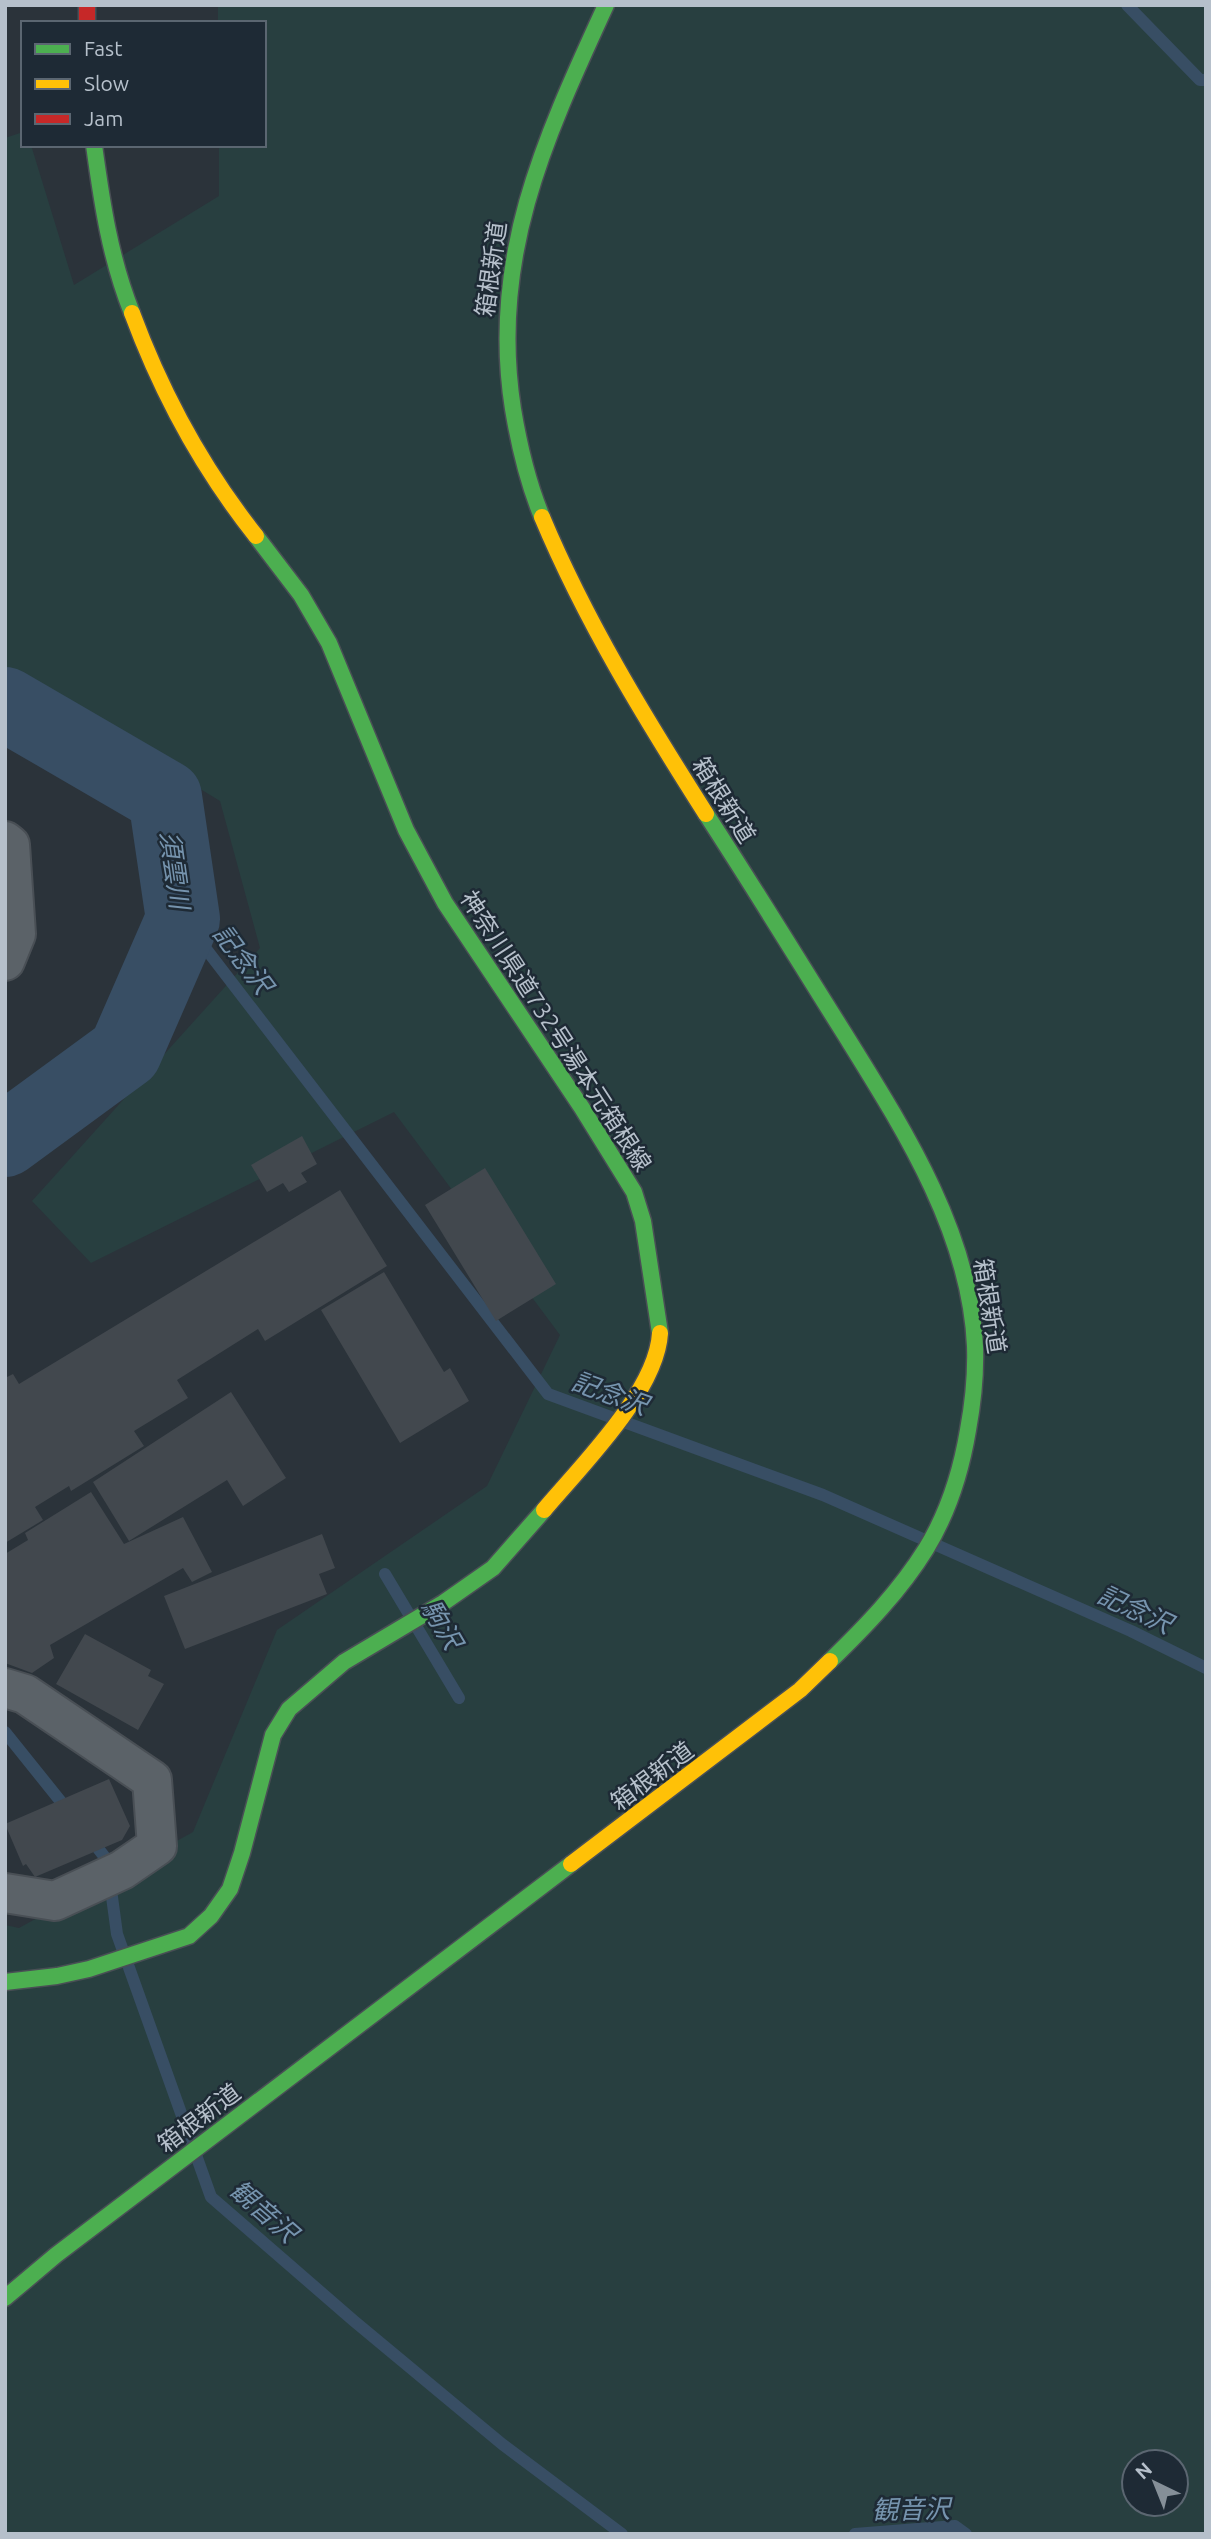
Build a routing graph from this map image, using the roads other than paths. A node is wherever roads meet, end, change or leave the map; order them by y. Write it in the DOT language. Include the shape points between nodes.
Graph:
graph roads {
  1 [pos="606,5"];
  2 [pos="94,147"];
  3 [pos="5,841"];
  4 [pos="5,961"];
  5 [pos="5,1688"];
  6 [pos="5,1893"];
  7 [pos="5,1982"];
  8 [pos="5,2298"];
  1 -- 8 [label="main road, 箱根新道" via="546,138 512,260 506,360 516,427 541,514 562,564 620,674 870,1075 927,1175 948,1224 966,1277 976,1340 975,1403 959,1472 934,1533 902,1583 800,1690"];
  2 -- 7 [label="main road, 神奈川県道732号湯本元箱根線" via="117,275 156,378 207,470 313,615 342,672 394,804 451,915 634,1192 643,1221 660,1328 659,1349 639,1393 493,1568 344,1662 289,1709 273,1735 230,1889 211,1916 189,1936 89,1969"];
  3 -- 4 [label="street" via="10,845 16,934"];
  5 -- 6 [label="street" via="25,1694 152,1780 157,1846 122,1870 55,1901"];
}
